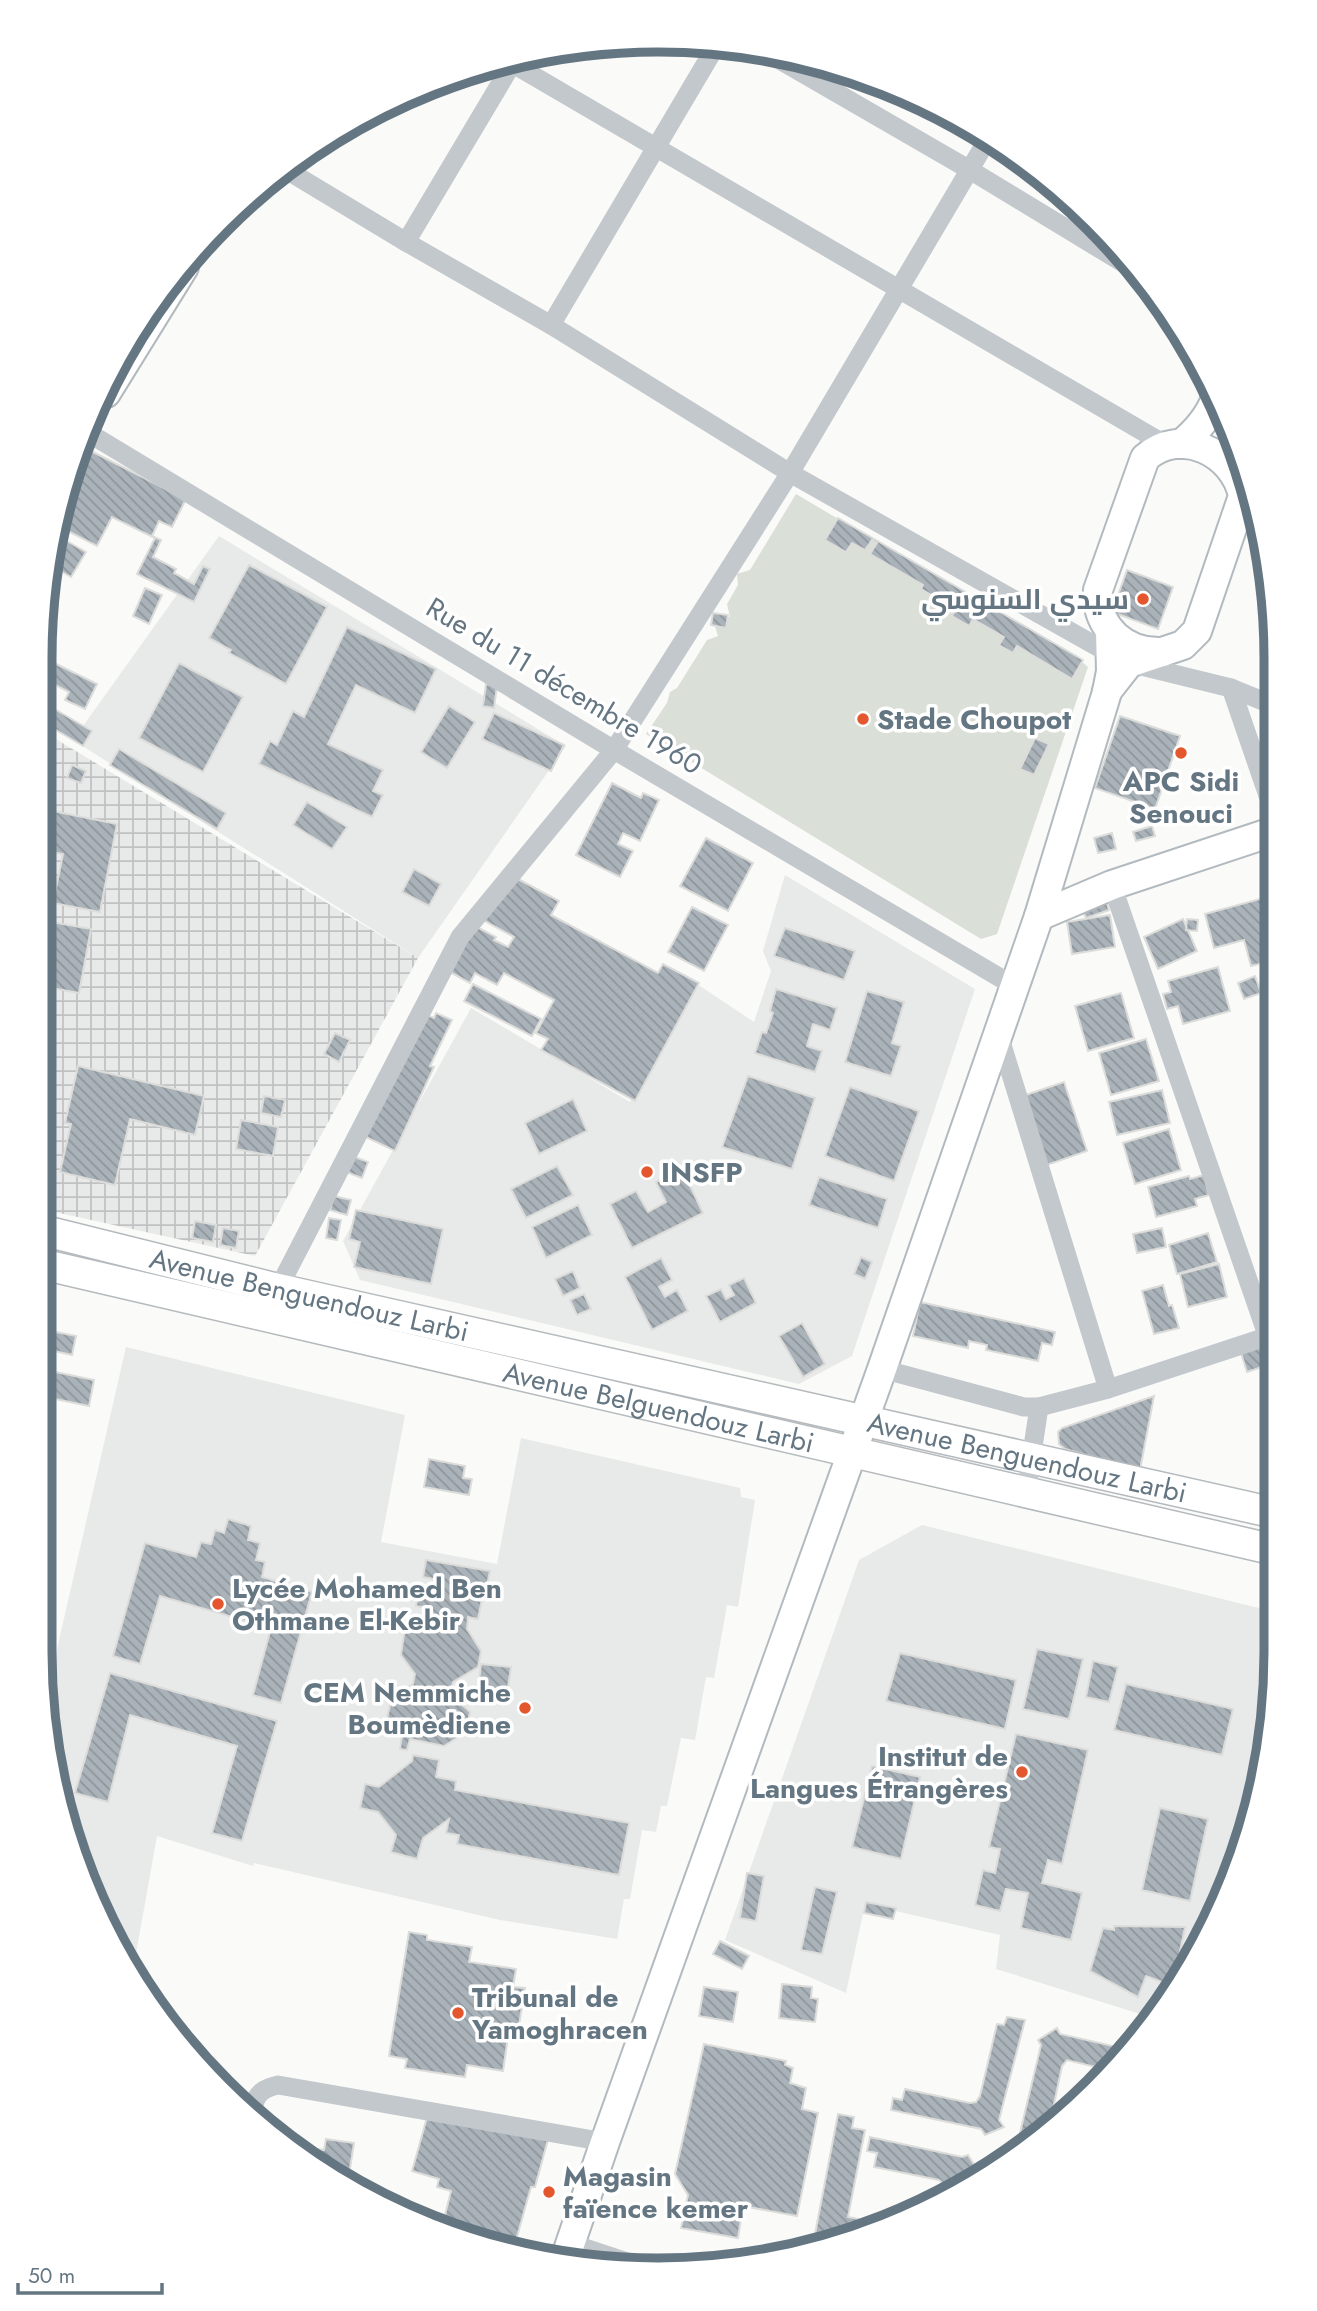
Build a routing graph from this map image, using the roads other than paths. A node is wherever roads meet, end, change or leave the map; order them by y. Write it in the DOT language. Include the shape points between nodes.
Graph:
graph roads {
  1 [pos="710,55"];
  2 [pos="793,68"];
  3 [pos="521,69"];
  4 [pos="504,73"];
  5 [pos="983,147"];
  6 [pos="654,148"];
  7 [pos="970,170"];
  8 [pos="295,175"];
  9 [pos="406,242"];
  10 [pos="1113,257"];
  11 [pos="897,290"];
  12 [pos="551,325"];
  13 [pos="1210,410"];
  14 [pos="1213,416"];
  15 [pos="95,437"];
  16 [pos="1174,444"];
  17 [pos="1232,464"];
  18 [pos="1233,466"];
  19 [pos="790,472"];
  20 [pos="1243,497"];
  21 [pos="1196,631"];
  22 [pos="1117,650"];
  23 [pos="1163,652"];
  24 [pos="1184,677"];
  25 [pos="1231,688"];
  26 [pos="1264,702"];
  27 [pos="614,750"];
  28 [pos="1264,784"];
  29 [pos="1264,835"];
  30 [pos="1112,885"];
  31 [pos="1039,916"];
  32 [pos="1014,986"];
  33 [pos="998,1031"];
  34 [pos="52,1233"];
  35 [pos="52,1267"];
  36 [pos="278,1289"];
  37 [pos="1264,1312"];
  38 [pos="1264,1338"];
  39 [pos="882,1369"];
  40 [pos="1108,1389"];
  41 [pos="1039,1408"];
  42 [pos="863,1421"];
  43 [pos="852,1452"];
  44 [pos="1032,1459"];
  45 [pos="1026,1493"];
  46 [pos="1264,1511"];
  47 [pos="1264,1547"];
  48 [pos="254,2103"];
  49 [pos="605,2142"];
  50 [pos="568,2250"];
  51 [pos="586,2254"];
  1 -- 6 [label="street"];
  2 -- 7 [label="street"];
  3 -- 6 [label="street"];
  4 -- 9 [label="street"];
  5 -- 7 [label="street"];
  6 -- 11 [label="street"];
  6 -- 12 [label="street"];
  7 -- 10 [label="street"];
  7 -- 11 [label="street"];
  8 -- 9 [label="street"];
  9 -- 12 [label="street"];
  11 -- 16 [label="street"];
  11 -- 19 [label="street"];
  12 -- 19 [label="street"];
  13 -- 16 [label="main road" via="1199,428"];
  14 -- 17 [label="main road" via="1212,435"];
  15 -- 27 [label="street, Rue du 11 décembre 1960"];
  16 -- 18 [label="main road" via="1203,447"];
  16 -- 22 [label="main road" via="1153,450 1145,458 1098,590 1101,617"];
  19 -- 22 [label="street"];
  19 -- 27 [label="street"];
  20 -- 21 [label="main road"];
  21 -- 23 [label="main road" via="1183,645"];
  21 -- 24 [label="street"];
  22 -- 23 [label="main road"];
  22 -- 23 [label="main road" via="1117,639 1132,648"];
  22 -- 24 [label="street"];
  22 -- 31 [label="main road"];
  24 -- 25 [label="street"];
  25 -- 26 [label="street"];
  25 -- 28 [label="street"];
  27 -- 32 [label="street, Rue du 11 décembre 1960"];
  27 -- 36 [label="street" via="460,937"];
  29 -- 30 [label="main road"];
  30 -- 31 [label="main road"];
  30 -- 37 [label="street"];
  31 -- 32 [label="main road"];
  32 -- 33 [label="main road"];
  33 -- 39 [label="main road"];
  33 -- 40 [label="street"];
  34 -- 36 [label="main road, Avenue Benguendouz Larbi"];
  35 -- 43 [label="main road, Avenue Belguendouz Larbi"];
  36 -- 42 [label="main road, Avenue Benguendouz Larbi"];
  38 -- 40 [label="street"];
  39 -- 41 [label="street"];
  39 -- 42 [label="main road"];
  40 -- 41 [label="street"];
  41 -- 44 [label="street"];
  42 -- 43 [label="main road"];
  42 -- 44 [label="main road, Avenue Benguendouz Larbi"];
  43 -- 45 [label="main road, Avenue Belguendouz Larbi"];
  43 -- 49 [label="main road"];
  44 -- 45 [label="street"];
  44 -- 46 [label="main road, Avenue Benguendouz Larbi"];
  45 -- 47 [label="main road, Avenue Belguendouz Larbi"];
  48 -- 49 [label="street" via="264,2087 278,2085"];
  49 -- 50 [label="main road"];
  50 -- 51 [label="street"];
}
